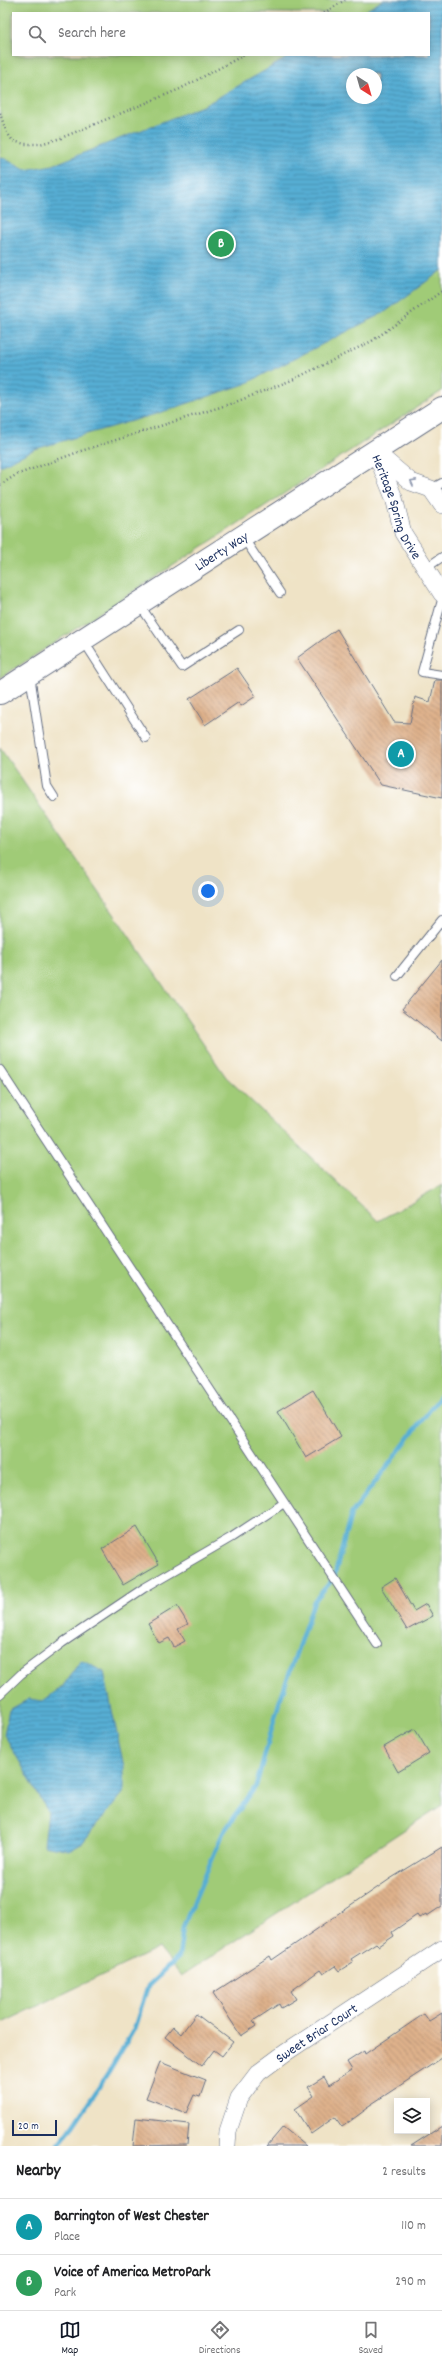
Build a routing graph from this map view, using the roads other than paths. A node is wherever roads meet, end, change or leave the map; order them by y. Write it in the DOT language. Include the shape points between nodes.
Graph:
graph roads {
  1 [pos="442,408"];
  2 [pos="375,451"];
  3 [pos="437,486"];
  4 [pos="442,505"];
  5 [pos="242,537"];
  6 [pos="442,557"];
  7 [pos="426,568"];
  8 [pos="280,593"];
  9 [pos="442,594"];
  10 [pos="442,600"];
  11 [pos="139,603"];
  12 [pos="239,630"];
  13 [pos="83,639"];
  14 [pos="30,674"];
  15 [pos="442,674"];
  16 [pos="0,693"];
  17 [pos="146,738"];
  18 [pos="54,797"];
  19 [pos="442,920"];
  20 [pos="397,976"];
  21 [pos="0,1070"];
  22 [pos="284,1503"];
  23 [pos="377,1644"];
  24 [pos="0,1694"];
  25 [pos="442,1949"];
  26 [pos="226,2146"];
  1 -- 2 [label="main road, Liberty Way"];
  3 -- 2 [label="street, Heritage Spring Drive, one-way" via="411,482"];
  2 -- 5 [label="main road, Liberty Way"];
  2 -- 7 [label="street, Heritage Spring Drive" via="394,498 403,533"];
  3 -- 4 [label="street, Heritage Spring Drive"];
  5 -- 8 [label="lane"];
  5 -- 11 [label="main road, Liberty Way"];
  6 -- 7 [label="lane"];
  7 -- 9 [label="street, Heritage Spring Drive"];
  10 -- 15 [label="lane" via="422,672"];
  11 -- 12 [label="lane" via="182,667"];
  11 -- 13 [label="main road, Liberty Way"];
  13 -- 14 [label="main road, Liberty Way"];
  13 -- 17 [label="lane"];
  14 -- 16 [label="main road, Liberty Way"];
  14 -- 18 [label="lane" via="47,786"];
  19 -- 20 [label="lane"];
  21 -- 22 [label="lane"];
  22 -- 23 [label="lane"];
  22 -- 24 [label="lane" via="232,1537 144,1588 68,1639 21,1674"];
  25 -- 26 [label="street, Sweet Briar Court" via="258,2073 239,2098"];
}
